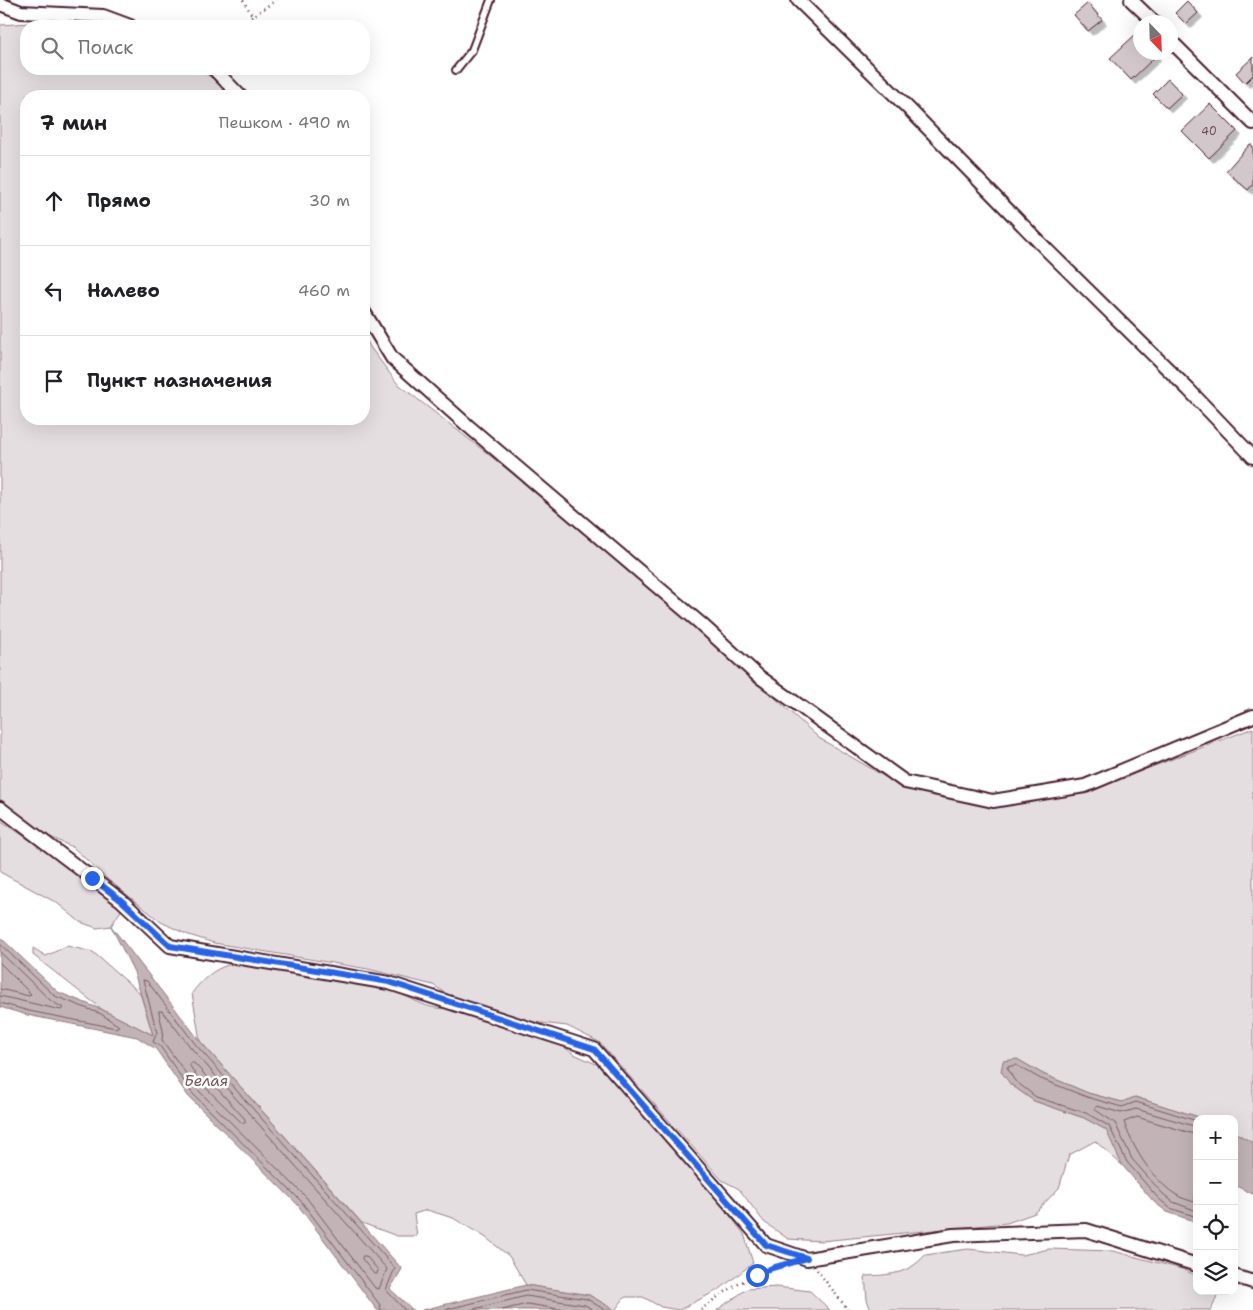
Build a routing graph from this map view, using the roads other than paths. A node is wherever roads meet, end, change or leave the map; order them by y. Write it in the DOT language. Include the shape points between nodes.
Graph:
graph roads {
  1 [pos="491,0"];
  2 [pos="798,0"];
  3 [pos="1131,0"];
  4 [pos="0,4"];
  5 [pos="1147,15"];
  6 [pos="114,20"];
  7 [pos="1178,48"];
  8 [pos="456,70"];
  9 [pos="220,75"];
  10 [pos="234,90"];
  11 [pos="1253,123"];
  12 [pos="370,322"];
  13 [pos="1253,457"];
  14 [pos="1253,716"];
  15 [pos="0,808"];
  16 [pos="1193,1264"];
  17 [pos="1238,1277"];
  18 [pos="1253,1282"];
  1 -- 8 [label="lane" via="472,50"];
  2 -- 13 [label="street"];
  3 -- 5 [label="street"];
  4 -- 6 [label="street" via="21,12 103,16"];
  7 -- 11 [label="street"];
  9 -- 10 [label="street"];
  12 -- 14 [label="street" via="392,358 467,426 757,675 905,782 994,801 1085,786"];
  15 -- 16 [label="street" via="122,901 170,946 389,982 594,1049 766,1245 807,1258 954,1235 1086,1230"];
  17 -- 18 [label="street"];
}
